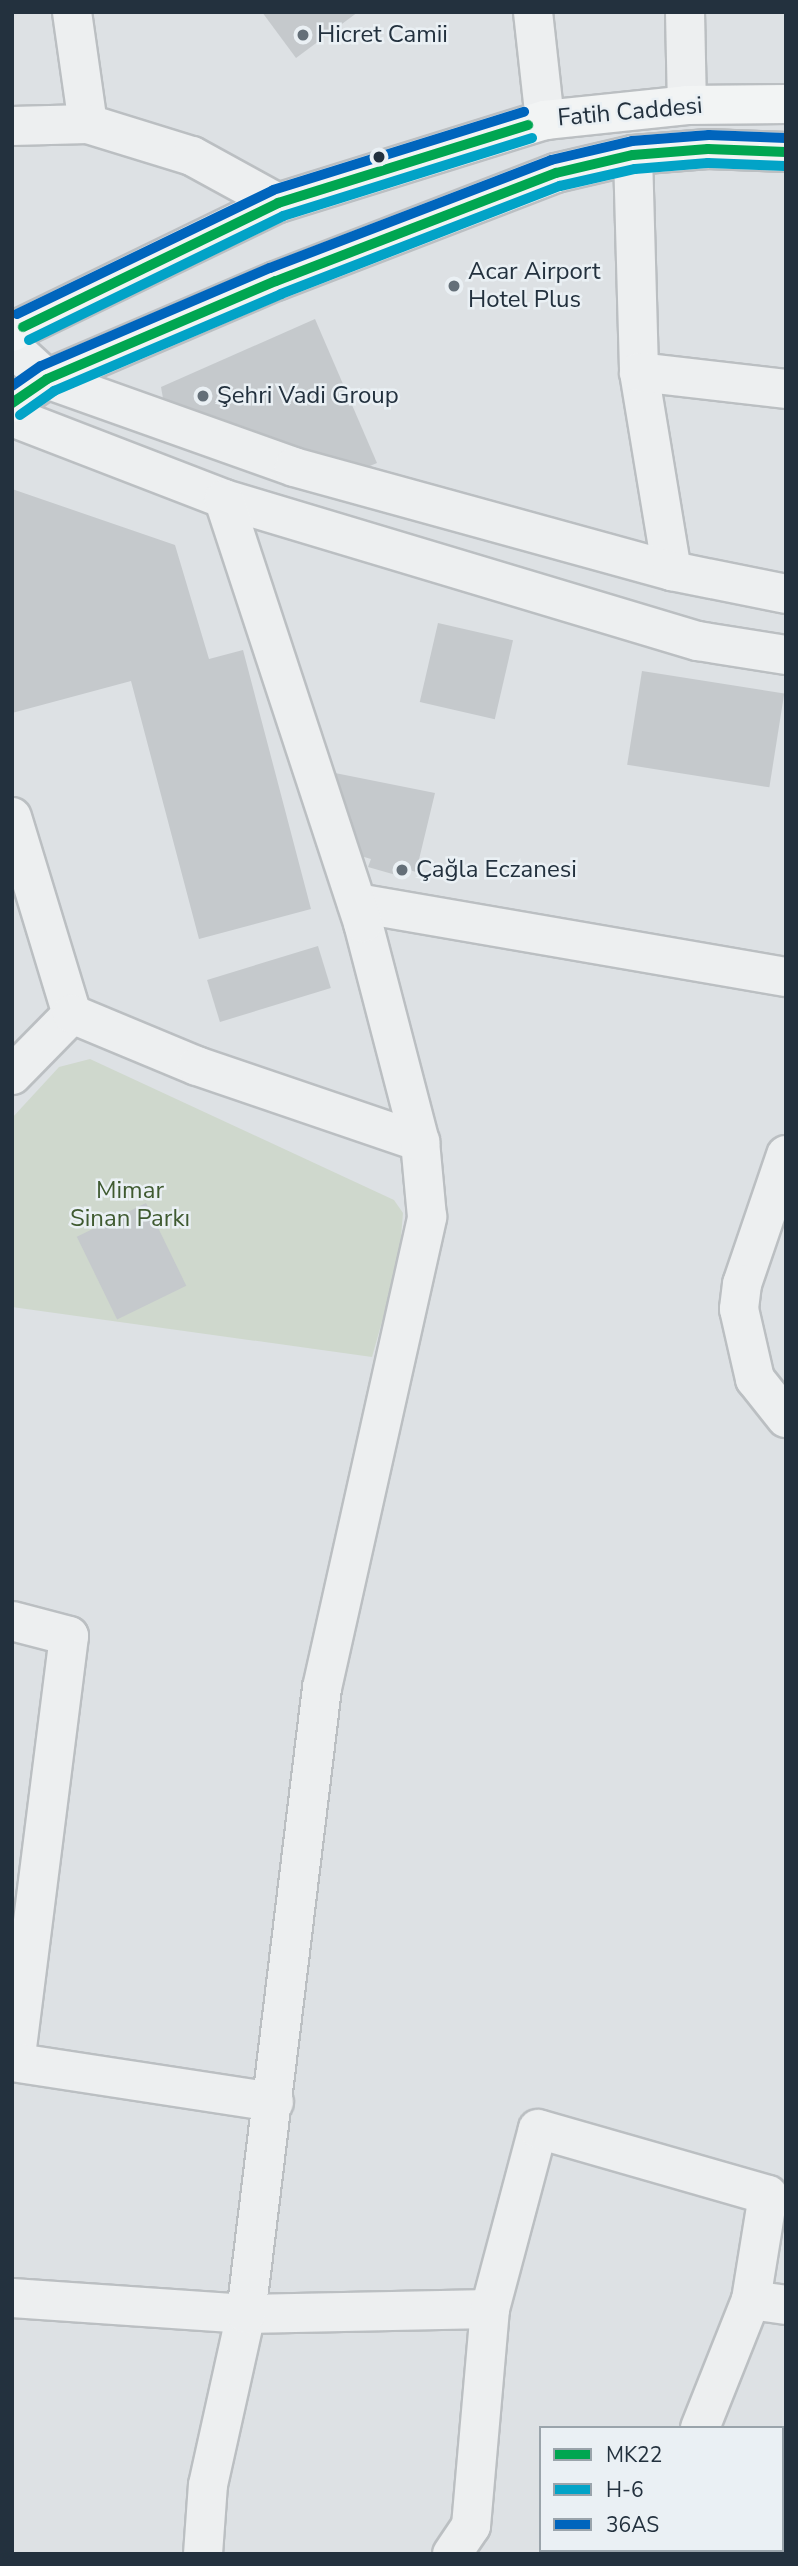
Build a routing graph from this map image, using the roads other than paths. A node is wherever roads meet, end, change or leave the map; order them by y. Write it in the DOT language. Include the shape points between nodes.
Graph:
graph roads {
  1 [pos="72,12"];
  2 [pos="533,12"];
  3 [pos="685,12"];
  4 [pos="786,104"];
  5 [pos="687,105"];
  6 [pos="545,120"];
  7 [pos="88,124"];
  8 [pos="12,125"];
  9 [pos="786,152"];
  10 [pos="633,155"];
  11 [pos="278,203"];
  12 [pos="12,332"];
  13 [pos="12,347"];
  14 [pos="639,372"];
  15 [pos="47,379"];
  16 [pos="786,389"];
  17 [pos="12,403"];
  18 [pos="12,417"];
  19 [pos="224,499"];
  20 [pos="672,571"];
  21 [pos="786,594"];
  22 [pos="786,655"];
  23 [pos="12,817"];
  24 [pos="357,903"];
  25 [pos="786,977"];
  26 [pos="72,1014"];
  27 [pos="12,1075"];
  28 [pos="420,1142"];
  29 [pos="786,1155"];
  30 [pos="786,1418"];
  31 [pos="12,1621"];
  32 [pos="14,2062"];
  33 [pos="274,2102"];
  34 [pos="12,2298"];
  35 [pos="769,2303"];
  36 [pos="489,2309"];
  37 [pos="246,2314"];
  38 [pos="701,2426"];
  39 [pos="203,2554"];
  40 [pos="452,2554"];
  1 -- 7 [label="street"];
  2 -- 6 [label="street"];
  3 -- 5 [label="street"];
  4 -- 5 [label="main road, Fatih Caddesi"];
  5 -- 6 [label="main road, Fatih Caddesi"];
  6 -- 11 [label="main road, Fatih Caddesi"];
  7 -- 8 [label="street"];
  7 -- 11 [label="street" via="192,156"];
  9 -- 10 [label="main road, Fatih Caddesi" via="708,149"];
  10 -- 14 [label="street"];
  10 -- 15 [label="main road, Fatih Caddesi" via="556,173 276,281"];
  11 -- 12 [label="main road, Fatih Caddesi"];
  13 -- 15 [label="street"];
  14 -- 16 [label="street"];
  14 -- 20 [label="street"];
  15 -- 17 [label="main road, Fatih Caddesi"];
  15 -- 20 [label="street" via="294,467"];
  18 -- 19 [label="street"];
  19 -- 22 [label="street" via="698,641"];
  19 -- 24 [label="street"];
  20 -- 21 [label="street"];
  23 -- 26 [label="street"];
  24 -- 25 [label="street"];
  24 -- 28 [label="street"];
  26 -- 27 [label="street"];
  26 -- 28 [label="street" via="197,1066"];
  28 -- 33 [label="street" via="427,1217 322,1688"];
  29 -- 30 [label="street" via="742,1284 739,1308 755,1379"];
  31 -- 32 [label="street" via="69,1636"];
  32 -- 33 [label="street"];
  33 -- 37 [label="street"];
  34 -- 37 [label="street"];
  35 -- 36 [label="street" via="768,2195 538,2129"];
  35 -- 38 [label="street"];
  36 -- 37 [label="street"];
  36 -- 40 [label="street" via="471,2526"];
  37 -- 39 [label="street" via="208,2485"];
}
